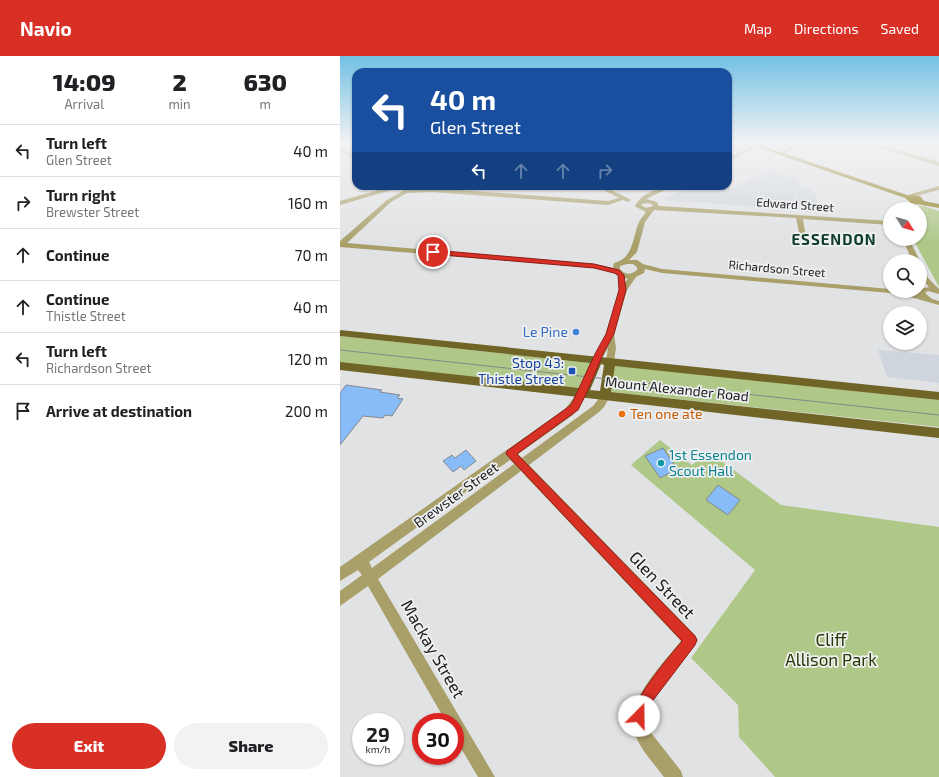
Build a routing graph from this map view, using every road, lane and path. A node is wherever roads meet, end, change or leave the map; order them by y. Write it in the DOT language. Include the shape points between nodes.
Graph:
graph roads {
  1 [pos="849,177"];
  2 [pos="939,188"];
  3 [pos="386,190"];
  4 [pos="393,190"];
  5 [pos="402,190"];
  6 [pos="432,190"];
  7 [pos="608,190"];
  8 [pos="661,190"];
  9 [pos="668,190"];
  10 [pos="407,191"];
  11 [pos="624,198"];
  12 [pos="914,198"];
  13 [pos="390,201"];
  14 [pos="911,202"];
  15 [pos="912,202"];
  16 [pos="340,203"];
  17 [pos="641,204"];
  18 [pos="654,206"];
  19 [pos="939,206"];
  20 [pos="799,216"];
  21 [pos="642,222"];
  22 [pos="883,222"];
  23 [pos="802,232"];
  24 [pos="340,245"];
  25 [pos="634,252"];
  26 [pos="621,263"];
  27 [pos="594,266"];
  28 [pos="638,270"];
  29 [pos="619,273"];
  30 [pos="927,282"];
  31 [pos="623,290"];
  32 [pos="883,290"];
  33 [pos="937,291"];
  34 [pos="927,293"];
  35 [pos="927,296"];
  36 [pos="927,297"];
  37 [pos="939,303"];
  38 [pos="939,311"];
  39 [pos="340,333"];
  40 [pos="610,334"];
  41 [pos="597,360"];
  42 [pos="610,362"];
  43 [pos="340,366"];
  44 [pos="582,394"];
  45 [pos="605,396"];
  46 [pos="939,396"];
  47 [pos="939,433"];
  48 [pos="511,454"];
  49 [pos="522,465"];
  50 [pos="360,560"];
  51 [pos="340,575"];
  52 [pos="370,577"];
  53 [pos="340,599"];
  54 [pos="487,777"];
  55 [pos="675,777"];
  1 -- 12 [label="main road"];
  2 -- 12 [label="street"];
  3 -- 16 [label="street"];
  4 -- 13 [label="street"];
  5 -- 10 [label="street"];
  6 -- 10 [label="street"];
  6 -- 11 [label="street" via="604,203"];
  7 -- 11 [label="street"];
  8 -- 17 [label="street" via="644,198"];
  9 -- 18 [label="street" via="659,195"];
  10 -- 13 [label="street"];
  11 -- 17 [label="street"];
  12 -- 14 [label="street"];
  12 -- 15 [label="street"];
  12 -- 19 [label="main road"];
  13 -- 24 [label="street"];
  17 -- 18 [label="street, Edward Street"];
  17 -- 21 [label="street"];
  18 -- 20 [label="street, Edward Street"];
  18 -- 21 [label="street"];
  20 -- 22 [label="street, Edward Street"];
  20 -- 23 [label="street"];
  21 -- 25 [label="street"];
  24 -- 27 [label="street"];
  25 -- 26 [label="street"];
  25 -- 28 [label="street"];
  26 -- 27 [label="street"];
  26 -- 28 [label="street" via="631,262"];
  26 -- 29 [label="street" via="616,267"];
  27 -- 29 [label="street"];
  28 -- 29 [label="street"];
  28 -- 31 [label="street"];
  28 -- 32 [label="street, Richardson Street"];
  29 -- 31 [label="street"];
  30 -- 33 [label="street"];
  31 -- 40 [label="street"];
  33 -- 34 [label="street"];
  35 -- 37 [label="street"];
  36 -- 38 [label="street"];
  39 -- 41 [label="main road, Mount Alexander Road"];
  40 -- 41 [label="street"];
  40 -- 42 [label="street"];
  41 -- 42 [label="main road, Mount Alexander Road"];
  41 -- 44 [label="main road"];
  42 -- 45 [label="main road"];
  42 -- 46 [label="main road, Mount Alexander Road"];
  43 -- 44 [label="main road, Mount Alexander Road"];
  44 -- 45 [label="main road, Mount Alexander Road"];
  44 -- 48 [label="street, Brewster Street" via="572,410"];
  45 -- 47 [label="main road, Mount Alexander Road"];
  45 -- 49 [label="street, Brewster Street" via="596,409"];
  48 -- 49 [label="street, Glen Street"];
  48 -- 50 [label="street, Brewster Street"];
  49 -- 52 [label="street, Brewster Street"];
  49 -- 55 [label="street, Glen Street" via="690,640 646,698 639,716 647,740"];
  50 -- 51 [label="street, Brewster Street"];
  50 -- 52 [label="street, Mackay Street"];
  52 -- 53 [label="street, Brewster Street"];
  52 -- 54 [label="street, Mackay Street"];
}
